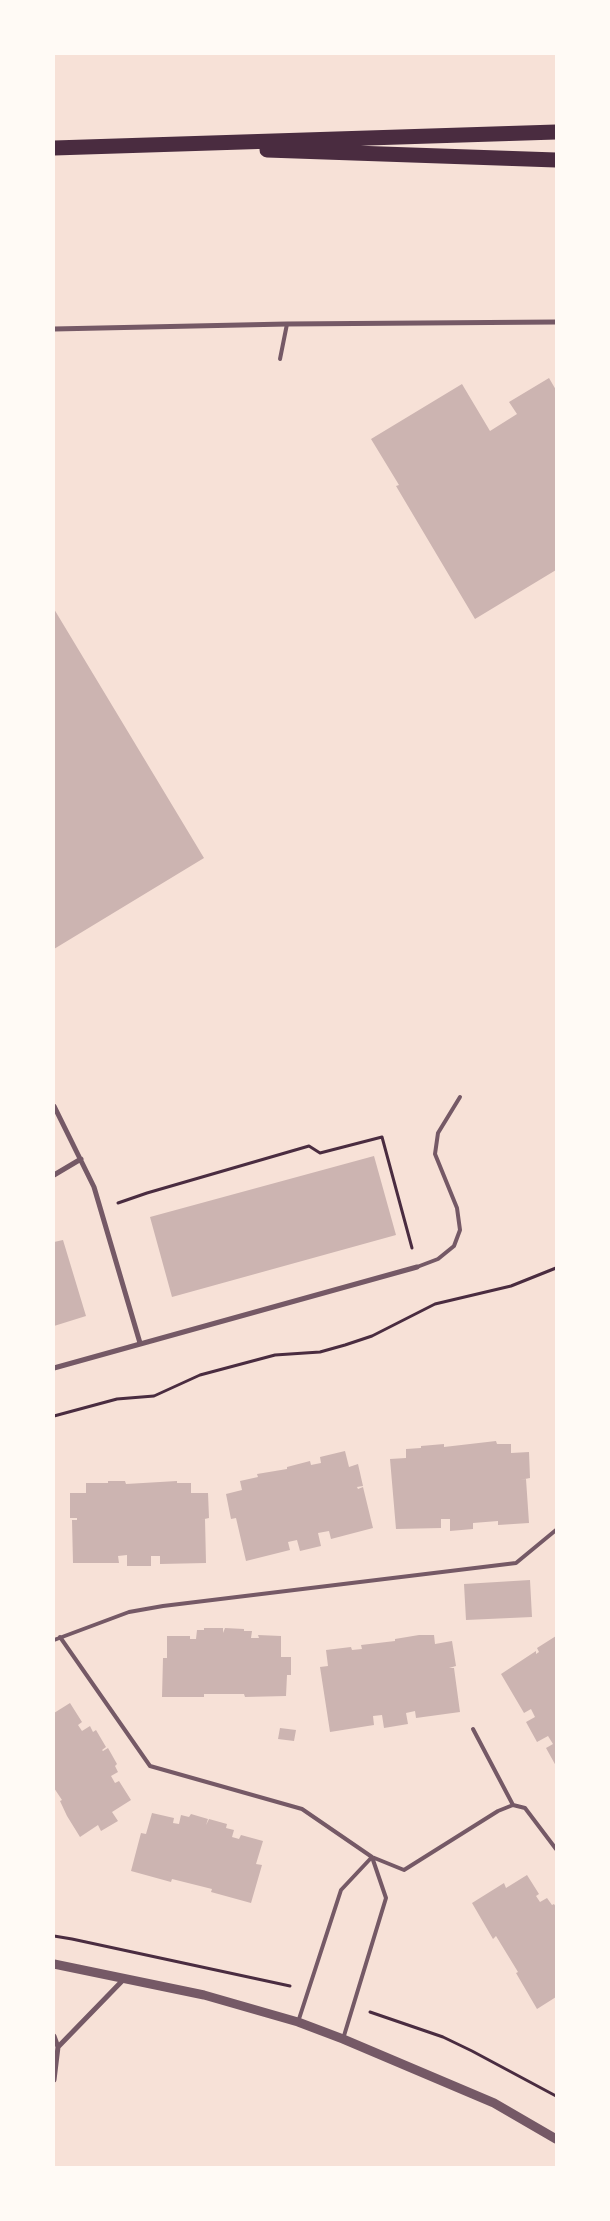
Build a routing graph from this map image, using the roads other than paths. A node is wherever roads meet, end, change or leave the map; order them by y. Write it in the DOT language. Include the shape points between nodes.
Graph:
graph roads {
  1 [pos="556,132"];
  2 [pos="120,145"];
  3 [pos="54,148"];
  4 [pos="556,160"];
  5 [pos="556,322"];
  6 [pos="287,324"];
  7 [pos="54,329"];
  8 [pos="280,358"];
  9 [pos="460,1097"];
  10 [pos="54,1106"];
  11 [pos="81,1159"];
  12 [pos="54,1175"];
  13 [pos="417,1267"];
  14 [pos="140,1343"];
  15 [pos="54,1368"];
  16 [pos="556,1530"];
  17 [pos="60,1637"];
  18 [pos="54,1640"];
  19 [pos="473,1729"];
  20 [pos="513,1805"];
  21 [pos="556,1849"];
  22 [pos="372,1857"];
  23 [pos="54,1964"];
  24 [pos="125,1978"];
  25 [pos="298,2022"];
  26 [pos="54,2036"];
  27 [pos="343,2039"];
  28 [pos="58,2047"];
  29 [pos="54,2080"];
  30 [pos="556,2139"];
  1 -- 2 [label="highway"];
  2 -- 3 [label="highway"];
  2 -- 4 [label="highway"];
  5 -- 6 [label="street"];
  6 -- 7 [label="street"];
  6 -- 8 [label="lane"];
  9 -- 13 [label="lane" via="438,1133 435,1154 456,1208 460,1230 454,1246 438,1260"];
  10 -- 11 [label="street"];
  11 -- 12 [label="street"];
  11 -- 14 [label="street" via="94,1187"];
  13 -- 14 [label="street"];
  14 -- 15 [label="street"];
  16 -- 17 [label="lane" via="516,1563 163,1606 128,1612"];
  17 -- 18 [label="lane"];
  17 -- 22 [label="lane" via="150,1766 302,1810"];
  19 -- 20 [label="lane"];
  20 -- 21 [label="lane" via="525,1808"];
  20 -- 22 [label="lane" via="498,1811 404,1870"];
  22 -- 25 [label="lane" via="341,1890"];
  22 -- 27 [label="lane" via="386,1898"];
  23 -- 24 [label="street"];
  24 -- 25 [label="street" via="204,1995"];
  24 -- 28 [label="street"];
  25 -- 27 [label="street"];
  26 -- 28 [label="street"];
  27 -- 30 [label="street" via="494,2103"];
  28 -- 29 [label="street"];
}
